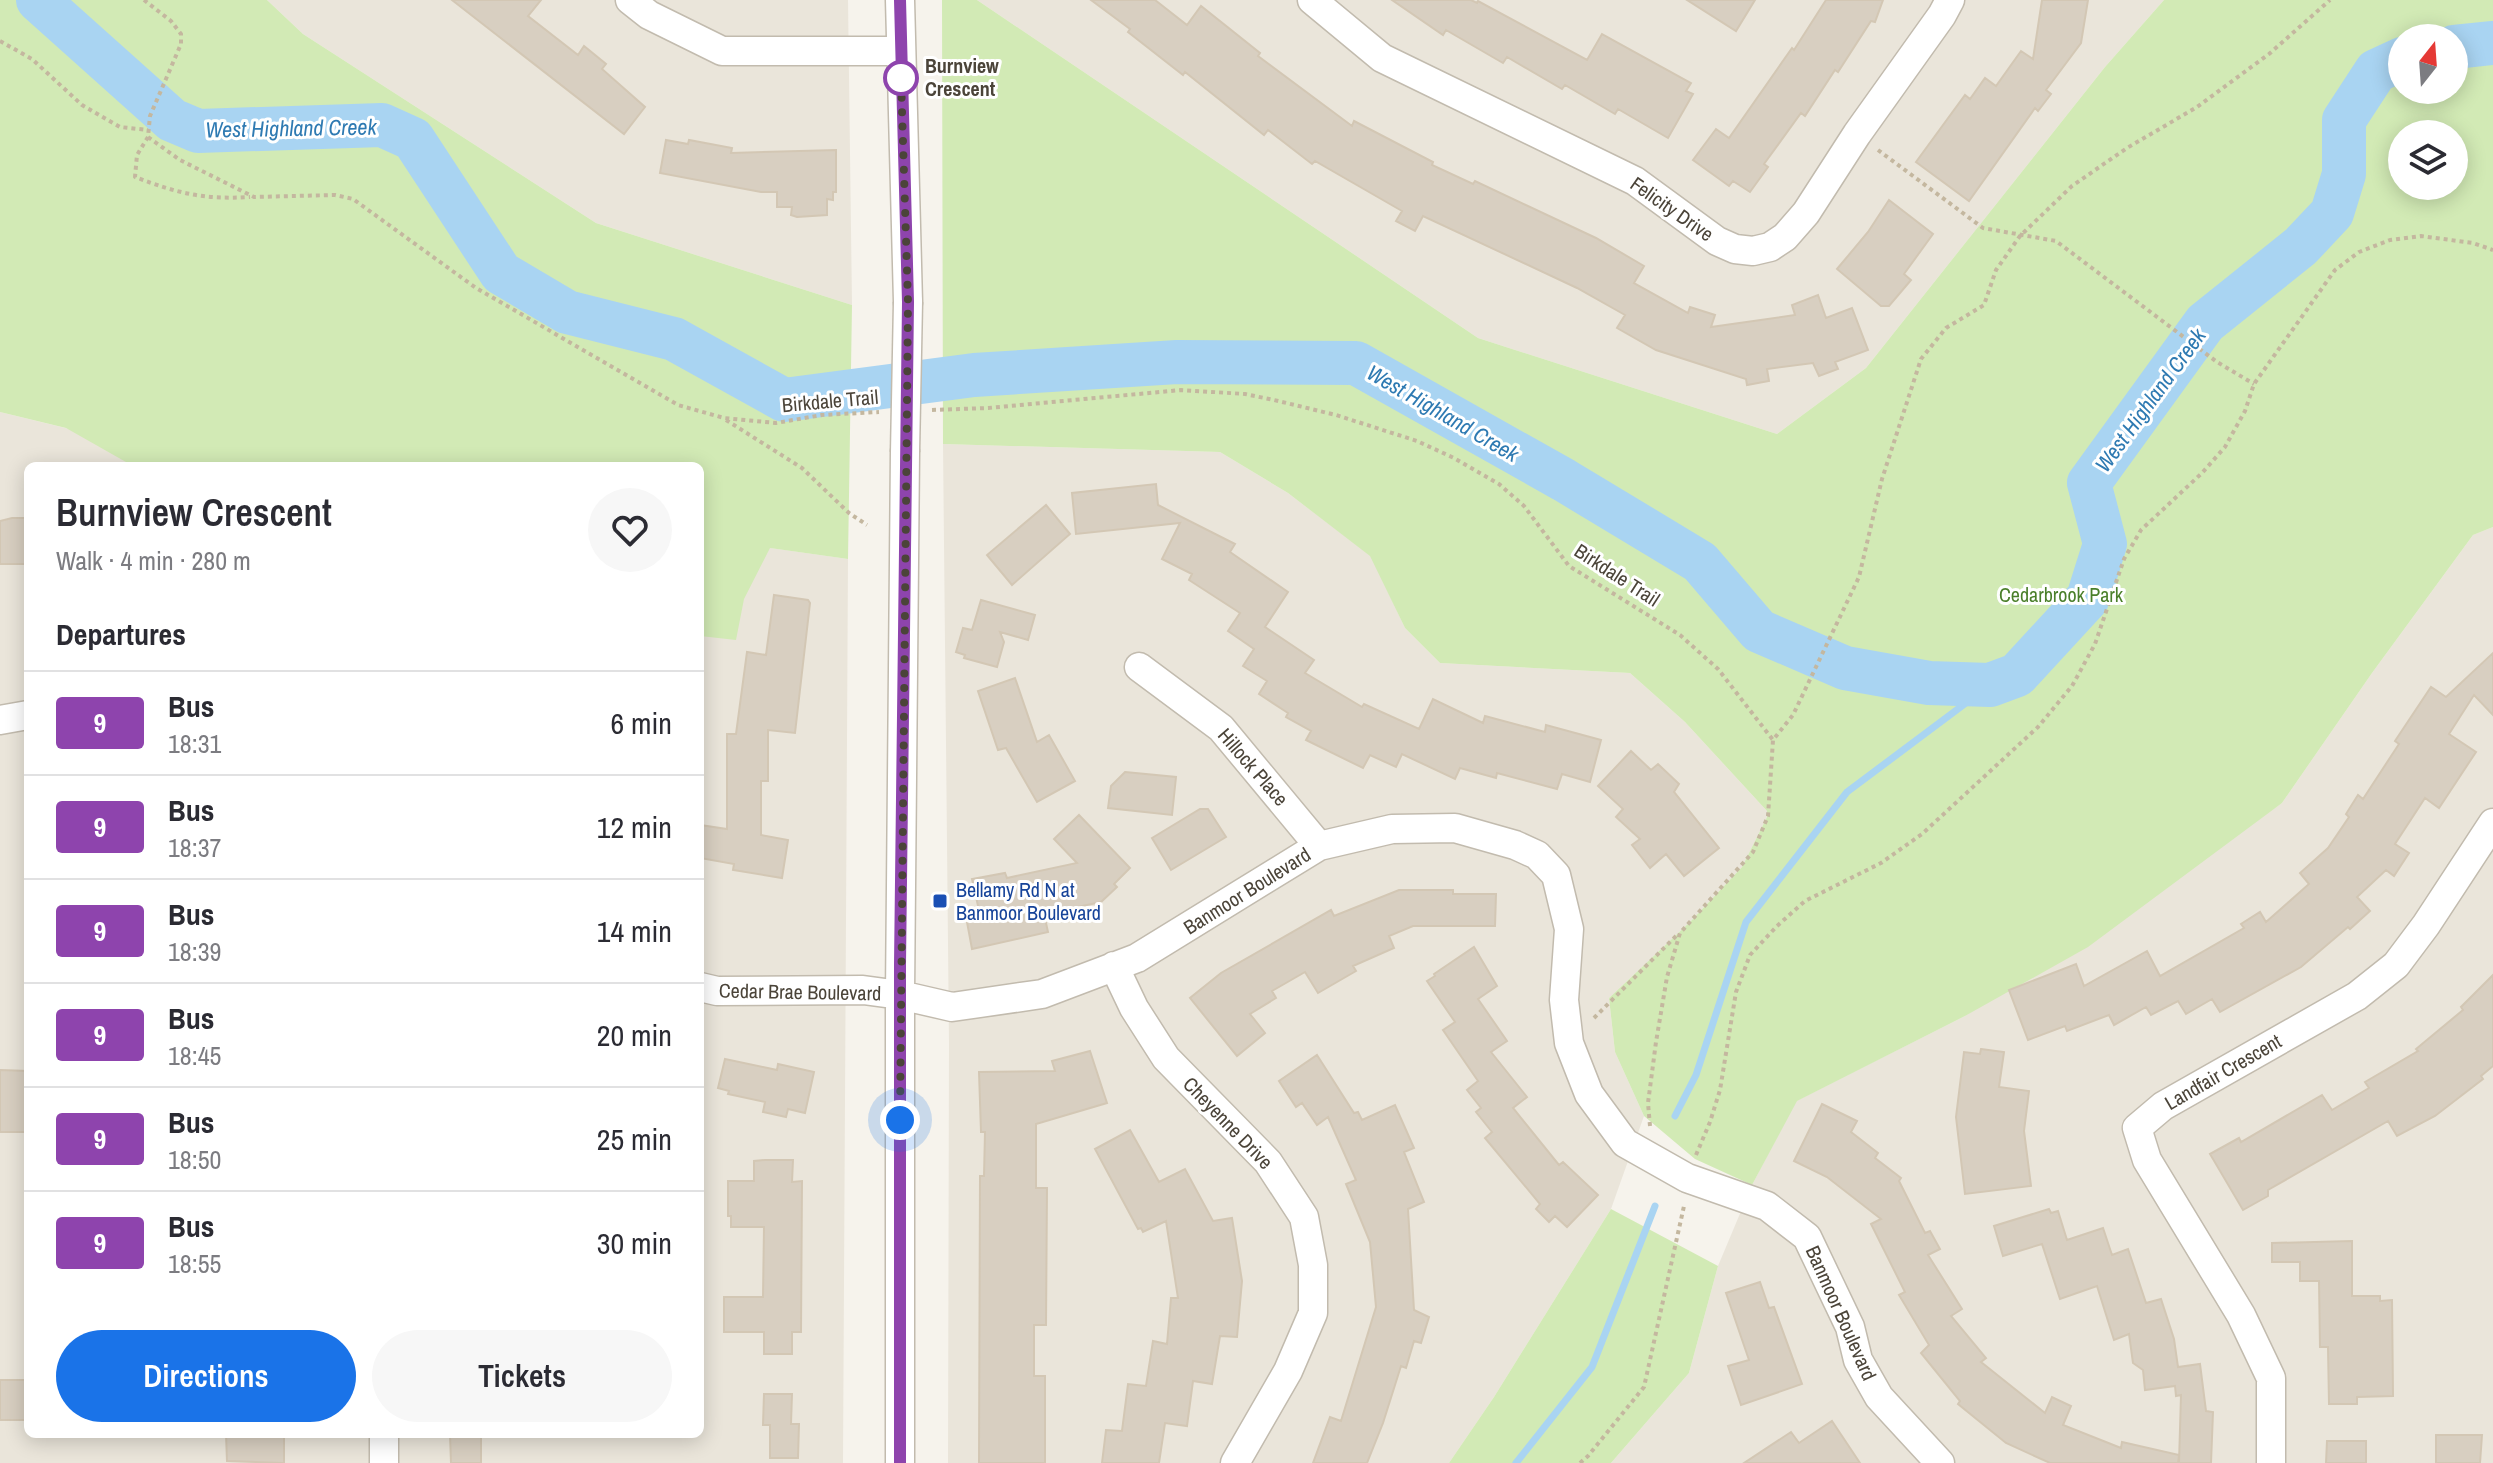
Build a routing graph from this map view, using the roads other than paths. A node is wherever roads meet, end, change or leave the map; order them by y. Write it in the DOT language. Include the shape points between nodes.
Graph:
graph roads {
  1 [pos="630,0"];
  2 [pos="900,0"];
  3 [pos="1312,0"];
  4 [pos="1950,0"];
  5 [pos="900,51"];
  6 [pos="1139,667"];
  7 [pos="24,716"];
  8 [pos="0,720"];
  9 [pos="2493,823"];
  10 [pos="1319,846"];
  11 [pos="1114,966"];
  12 [pos="704,988"];
  13 [pos="900,995"];
  14 [pos="384,1438"];
  15 [pos="384,1463"];
  16 [pos="900,1463"];
  17 [pos="1235,1463"];
  18 [pos="1940,1463"];
  19 [pos="2271,1463"];
  1 -- 5 [label="street" via="722,51"];
  2 -- 5 [label="street"];
  3 -- 4 [label="street, Felicity Drive" via="1382,58 1635,181 1717,241 1753,251 1785,237 1806,213"];
  5 -- 13 [label="street, bridge" via="908,302"];
  6 -- 10 [label="street, Hillock Place" via="1221,728"];
  7 -- 8 [label="street"];
  9 -- 19 [label="street, Landfair Crescent" via="2396,965 2357,996 2163,1106 2137,1128 2147,1160 2241,1315 2271,1378"];
  10 -- 11 [label="street, Banmoor Boulevard" via="1137,958"];
  10 -- 18 [label="street, Banmoor Boulevard" via="1392,829 1455,828 1537,855 1556,875 1569,929 1564,1000 1569,1043 1589,1094 1625,1143 1687,1178 1767,1206 1807,1237 1879,1397"];
  11 -- 13 [label="street, Banmoor Boulevard" via="1042,994 952,1007"];
  11 -- 17 [label="street, Cheyenne Drive" via="1166,1058 1268,1162 1304,1217 1313,1265 1313,1313 1288,1371"];
  12 -- 13 [label="street, Cedar Brae Boulevard"];
  13 -- 16 [label="street"];
  14 -- 15 [label="street"];
}
